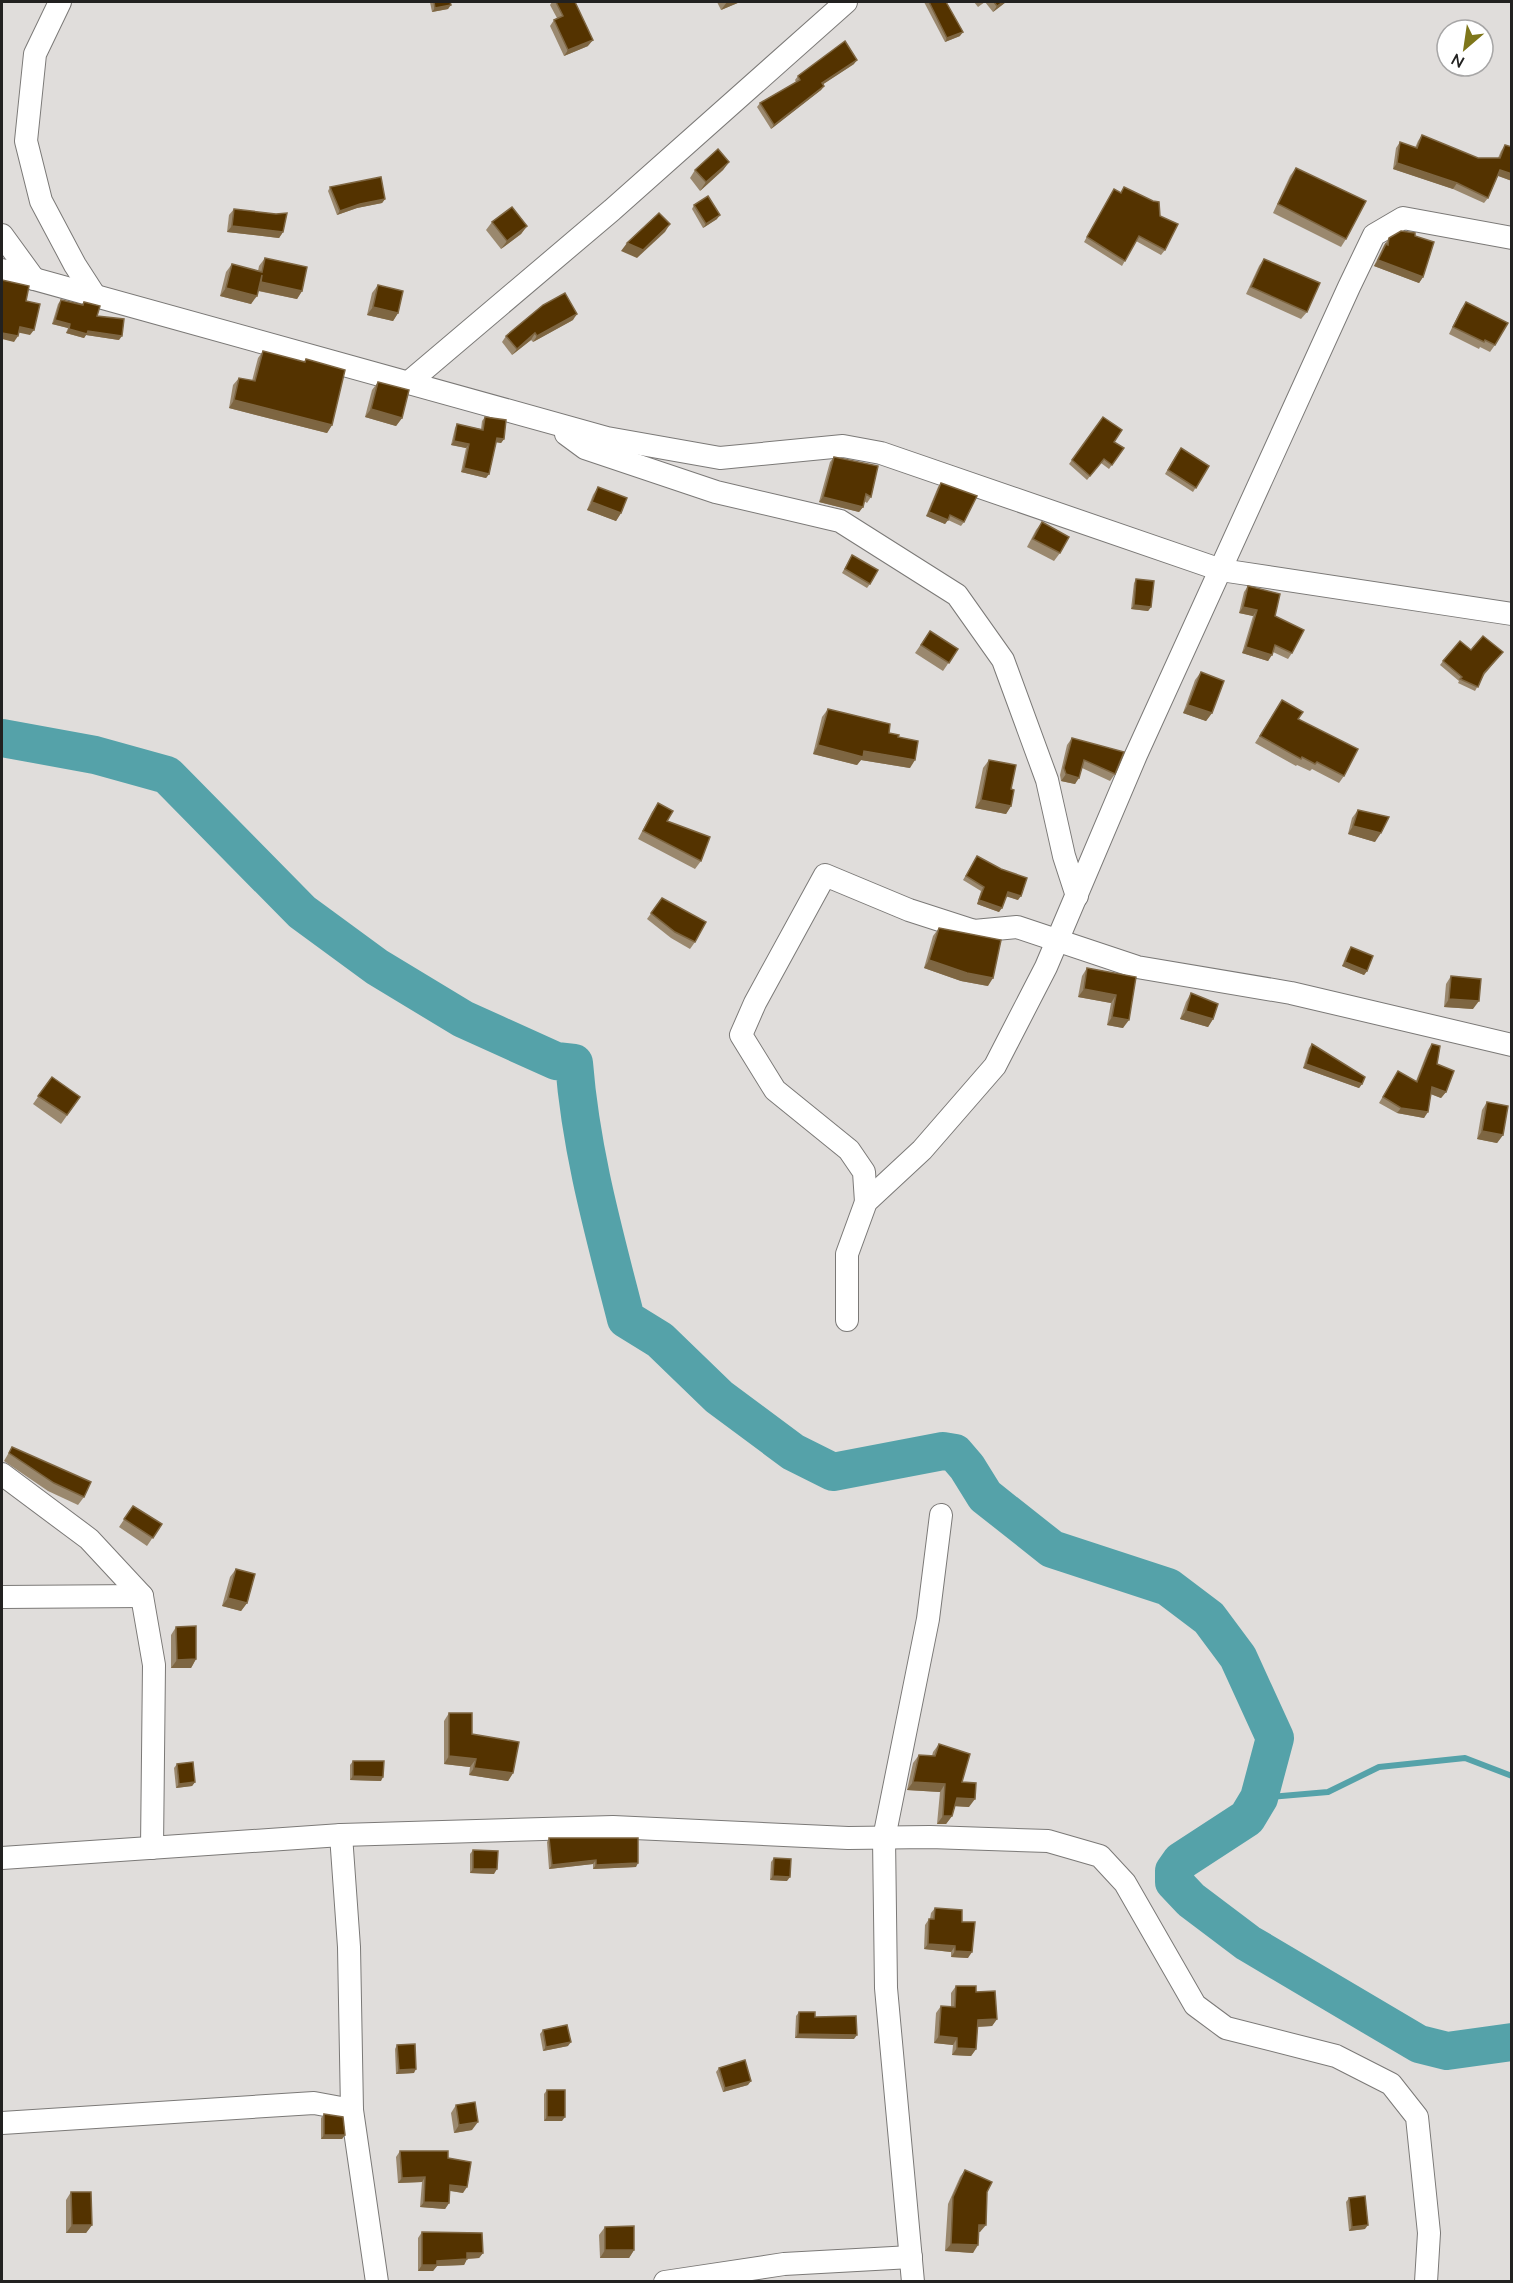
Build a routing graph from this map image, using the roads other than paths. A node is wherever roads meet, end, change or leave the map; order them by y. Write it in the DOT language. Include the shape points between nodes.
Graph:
graph roads {
  1 [pos="60,2"];
  2 [pos="846,2"];
  3 [pos="2,235"];
  4 [pos="1512,238"];
  5 [pos="2,270"];
  6 [pos="34,279"];
  7 [pos="95,296"];
  8 [pos="408,383"];
  9 [pos="546,421"];
  10 [pos="1221,570"];
  11 [pos="1512,614"];
  12 [pos="1077,896"];
  13 [pos="1056,941"];
  14 [pos="1512,1045"];
  15 [pos="866,1202"];
  16 [pos="847,1320"];
  17 [pos="2,1474"];
  18 [pos="941,1515"];
  19 [pos="142,1596"];
  20 [pos="2,1597"];
  21 [pos="341,1835"];
  22 [pos="884,1838"];
  23 [pos="152,1848"];
  24 [pos="2,1858"];
  25 [pos="352,2110"];
  26 [pos="2,2123"];
  27 [pos="911,2257"];
  28 [pos="377,2282"];
  29 [pos="665,2282"];
  30 [pos="913,2282"];
  31 [pos="1426,2282"];
  1 -- 7 [label="street" via="35,54 26,141 41,201"];
  2 -- 8 [label="street" via="612,210"];
  3 -- 6 [label="street"];
  4 -- 10 [label="street" via="1403,218 1374,235"];
  5 -- 6 [label="street"];
  6 -- 7 [label="street"];
  7 -- 8 [label="street"];
  8 -- 9 [label="street"];
  9 -- 10 [label="street" via="606,438 720,458 843,446 881,453"];
  9 -- 12 [label="street" via="585,448 716,492 840,521 957,595 1004,660 1047,780"];
  10 -- 11 [label="street"];
  10 -- 12 [label="street" via="1136,755"];
  12 -- 13 [label="street"];
  13 -- 14 [label="street" via="1137,967 1291,993"];
  13 -- 15 [label="street" via="995,1066 922,1150"];
  13 -- 15 [label="street" via="1017,927 974,931 909,910 825,874 741,1035 775,1090 849,1150 864,1172"];
  15 -- 16 [label="street" via="846,1254"];
  17 -- 19 [label="street" via="88,1539"];
  18 -- 22 [label="street" via="928,1619"];
  19 -- 20 [label="street"];
  19 -- 23 [label="street" via="154,1665"];
  21 -- 22 [label="street" via="613,1827"];
  21 -- 23 [label="street"];
  21 -- 25 [label="street" via="349,1947"];
  22 -- 27 [label="street" via="886,1988"];
  22 -- 31 [label="street" via="1048,1841 1100,1856 1125,1883 1195,2005 1226,2028 1336,2056 1391,2084 1417,2117 1428,2233"];
  23 -- 24 [label="street"];
  25 -- 26 [label="street" via="314,2103"];
  25 -- 28 [label="street"];
  27 -- 29 [label="street" via="783,2264"];
  27 -- 30 [label="street"];
}
